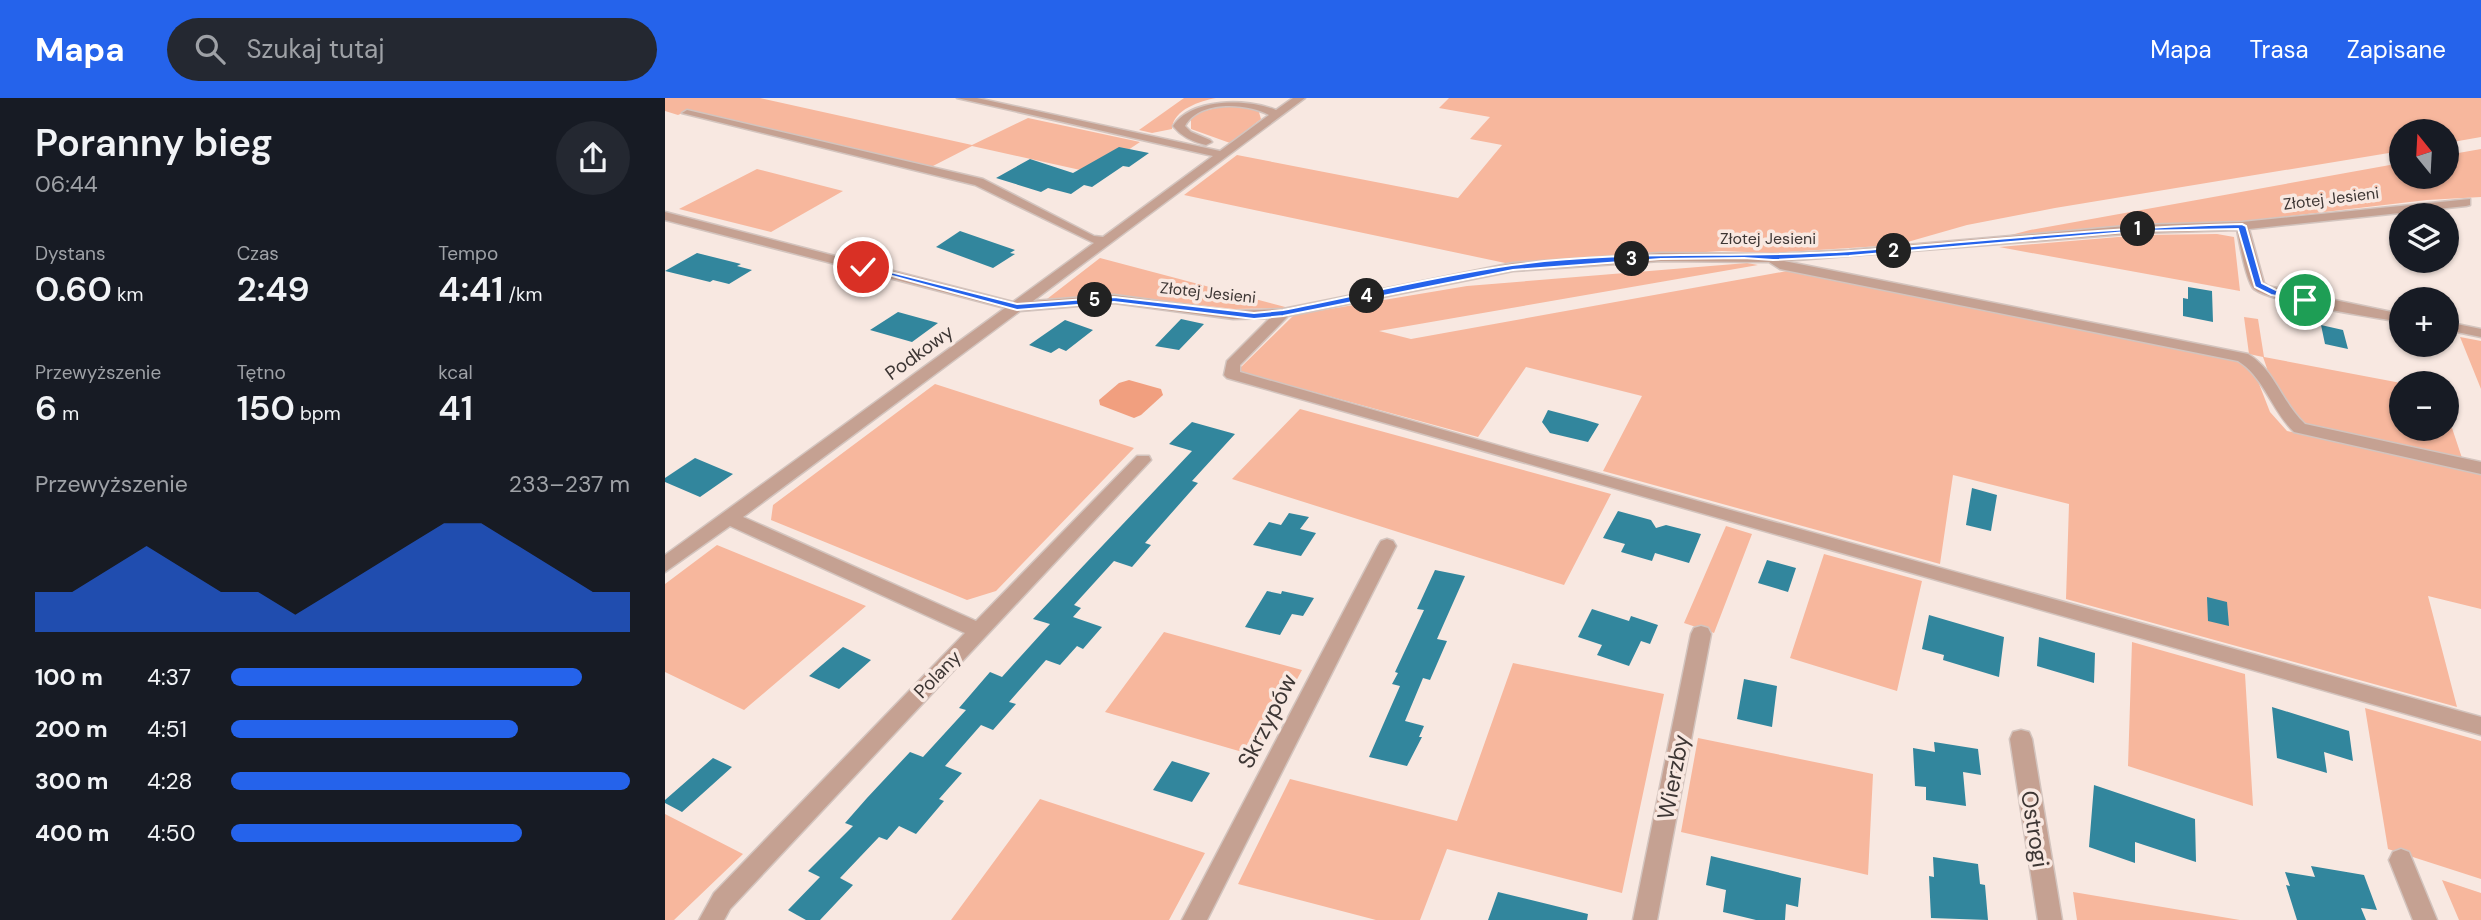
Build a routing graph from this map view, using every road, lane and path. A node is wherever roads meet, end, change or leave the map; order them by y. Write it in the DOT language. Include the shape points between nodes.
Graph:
graph roads {
  1 [pos="962,98"];
  2 [pos="1300,98"];
  3 [pos="688,113"];
  4 [pos="1277,115"];
  5 [pos="1226,152"];
  6 [pos="2466,202"];
  7 [pos="665,216"];
  8 [pos="2242,226"];
  9 [pos="1106,241"];
  10 [pos="1773,258"];
  11 [pos="1017,307"];
  12 [pos="1283,313"];
  13 [pos="2389,316"];
  14 [pos="2459,328"];
  15 [pos="2481,333"];
  16 [pos="1143,460"];
  17 [pos="2481,468"];
  18 [pos="728,518"];
  19 [pos="1387,546"];
  20 [pos="665,565"];
  21 [pos="979,631"];
  22 [pos="1701,634"];
  23 [pos="2481,726"];
  24 [pos="2021,739"];
  25 [pos="2400,860"];
  26 [pos="712,920"];
  27 [pos="1194,920"];
  28 [pos="1645,920"];
  29 [pos="2050,920"];
  30 [pos="2425,920"];
  1 -- 5 [label="street"];
  2 -- 4 [label="street, Podkowy"];
  3 -- 9 [label="street" via="979,182 1091,239"];
  4 -- 5 [label="street, Podkowy"];
  4 -- 5 [label="street" via="1259,104 1232,101 1203,106 1180,121 1187,134"];
  5 -- 9 [label="street, Podkowy"];
  6 -- 8 [label="street, Złotej Jesieni"];
  7 -- 11 [label="street, Złotej Jesieni"];
  8 -- 10 [label="street, Złotej Jesieni" via="2138,229"];
  8 -- 13 [label="street" via="2263,289"];
  9 -- 11 [label="street, Podkowy"];
  10 -- 12 [label="street, Złotej Jesieni" via="1661,257 1513,267"];
  10 -- 17 [label="street" via="1780,265 2243,357 2256,364 2287,418 2301,428"];
  11 -- 12 [label="street, Złotej Jesieni" via="1114,299 1233,315"];
  11 -- 18 [label="street, Podkowy"];
  12 -- 23 [label="street" via="1232,363 1232,375"];
  14 -- 15 [label="street"];
  16 -- 21 [label="street"];
  18 -- 20 [label="street, Podkowy"];
  18 -- 21 [label="street, Polany"];
  19 -- 27 [label="street, Skrzypów"];
  21 -- 26 [label="street, Polany" via="722,901"];
  22 -- 28 [label="street, Wierzby"];
  24 -- 29 [label="street, Ostrogi"];
  25 -- 30 [label="street"];
}
